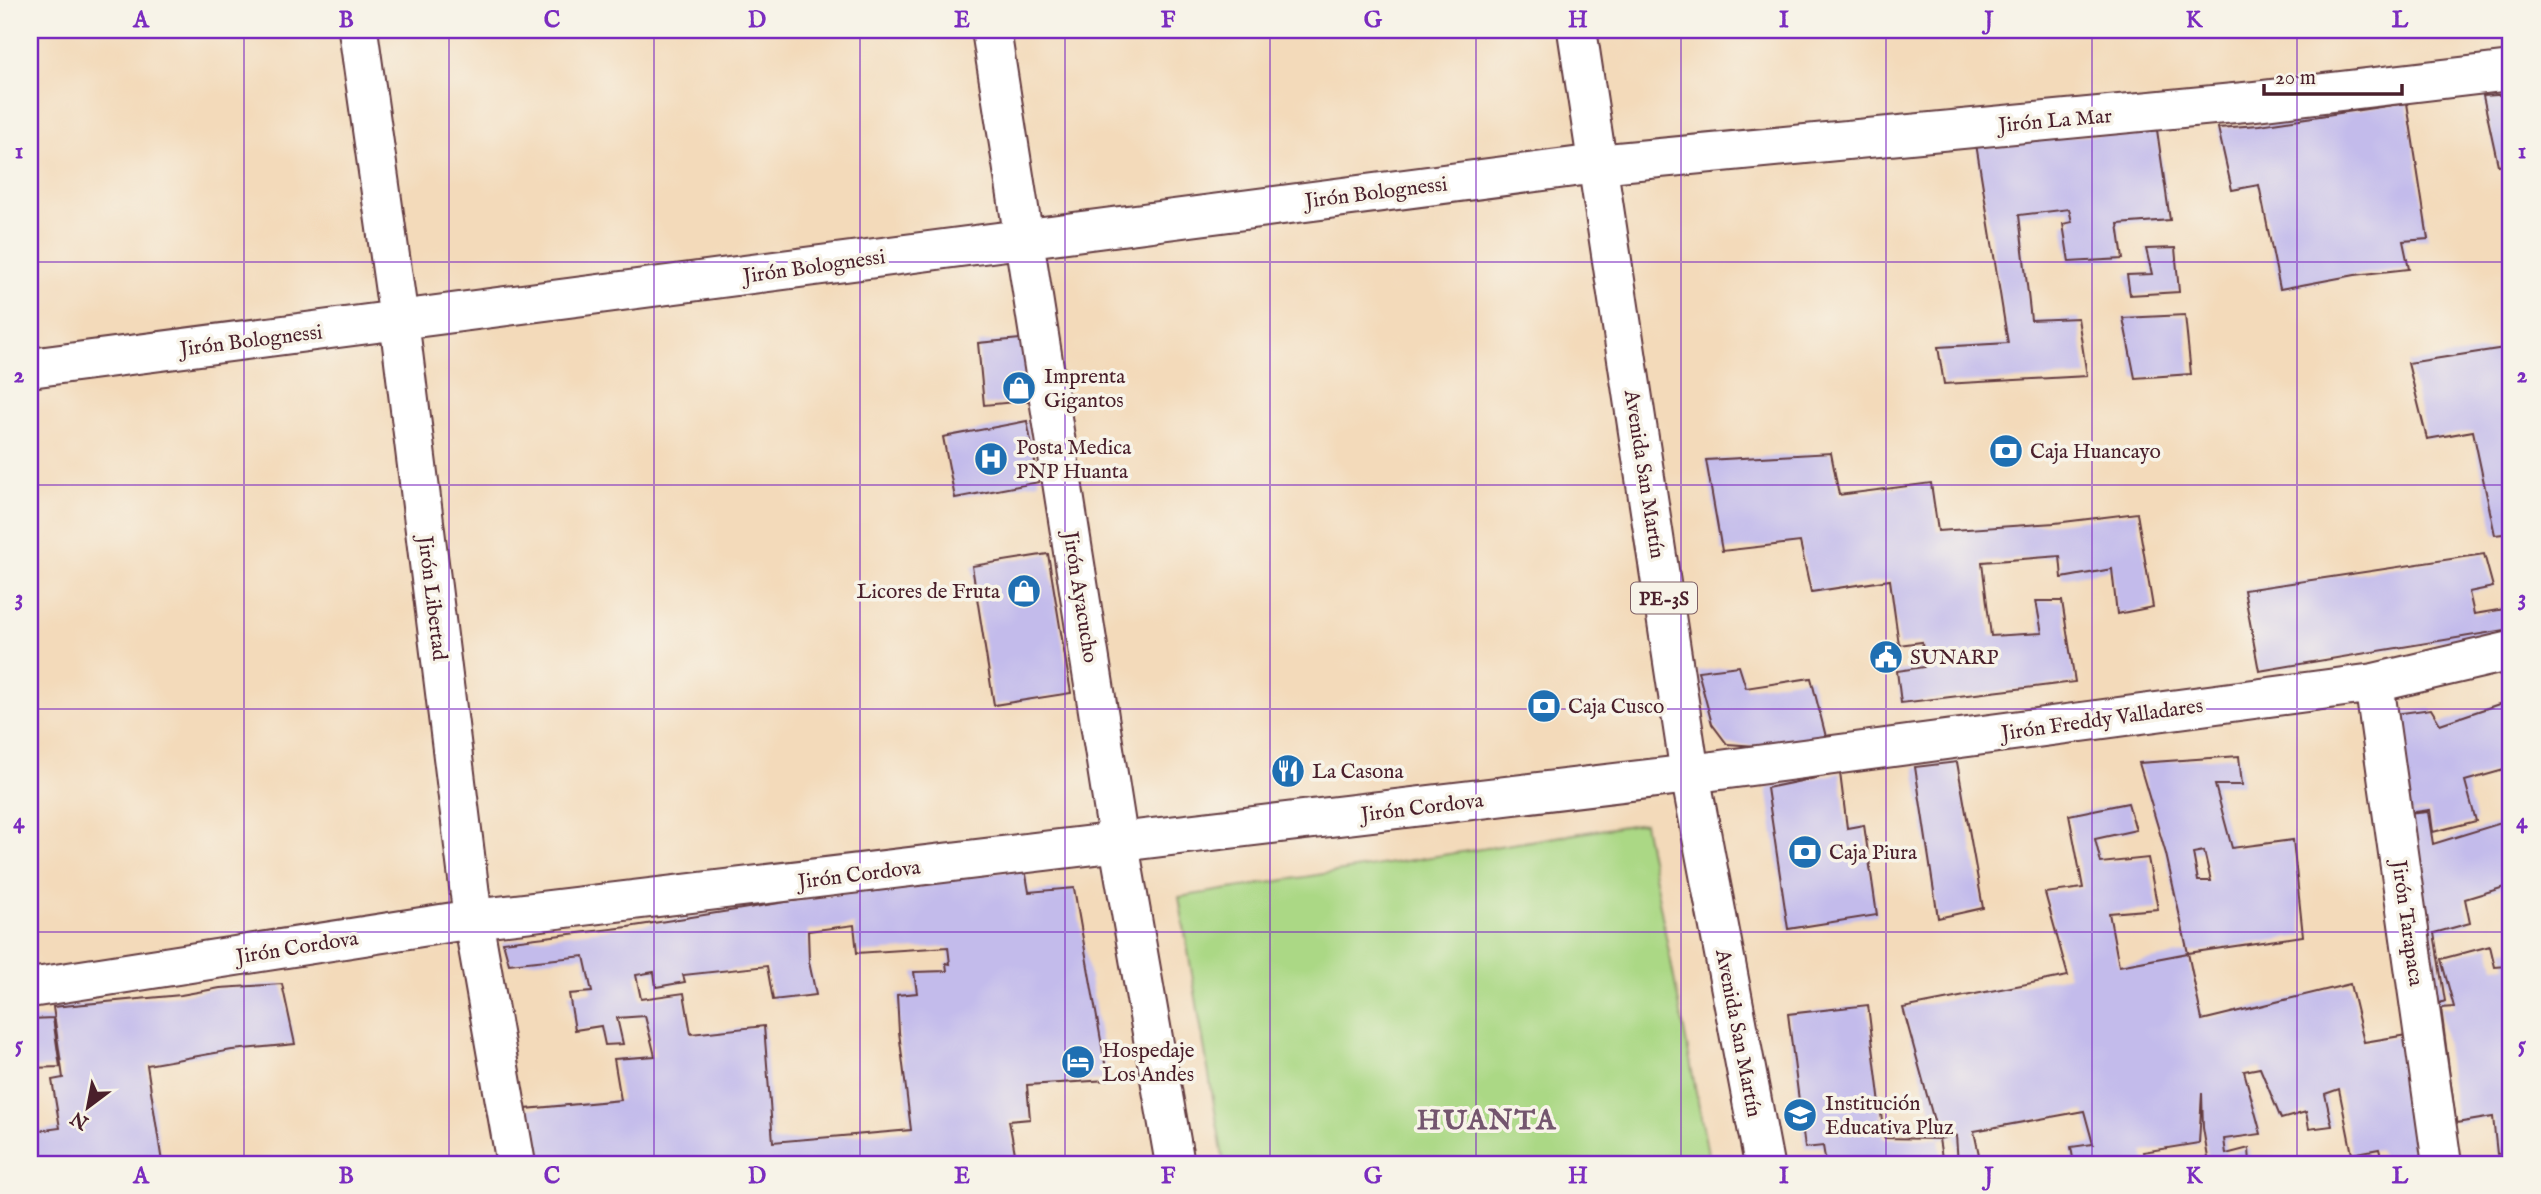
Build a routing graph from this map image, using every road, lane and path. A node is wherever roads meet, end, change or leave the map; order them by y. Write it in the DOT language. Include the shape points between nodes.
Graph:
graph roads {
  1 [pos="358,30"];
  2 [pos="991,30"];
  3 [pos="1577,30"];
  4 [pos="2511,71"];
  5 [pos="1597,163"];
  6 [pos="1025,238"];
  7 [pos="399,320"];
  8 [pos="30,368"];
  9 [pos="2511,651"];
  10 [pos="2374,682"];
  11 [pos="1690,774"];
  12 [pos="1119,844"];
  13 [pos="473,919"];
  14 [pos="30,988"];
  15 [pos="516,1164"];
  16 [pos="1175,1164"];
  17 [pos="1764,1164"];
  18 [pos="2442,1164"];
  1 -- 7 [label="main road, Jirón Libertad"];
  2 -- 6 [label="main road, Jirón Ayacucho"];
  3 -- 5 [label="main road, Avenida San Martín / PE-3S"];
  4 -- 5 [label="main road, Jirón La Mar" via="2255,101"];
  5 -- 6 [label="main road, Jirón Bolognessi"];
  5 -- 11 [label="main road, Avenida San Martín / PE-3S"];
  6 -- 7 [label="main road, Jirón Bolognessi"];
  6 -- 12 [label="main road, Jirón Ayacucho"];
  7 -- 8 [label="main road, Jirón Bolognessi"];
  7 -- 13 [label="main road, Jirón Libertad"];
  9 -- 10 [label="main road, Jirón Freddy Valladares"];
  10 -- 11 [label="main road, Jirón Freddy Valladares"];
  10 -- 18 [label="main road, Jirón Tarapaca"];
  11 -- 12 [label="main road, Jirón Cordova"];
  11 -- 17 [label="main road, Avenida San Martín / PE-3S"];
  12 -- 13 [label="main road, Jirón Cordova"];
  12 -- 16 [label="main road, Jirón Ayacucho"];
  13 -- 14 [label="main road, Jirón Cordova"];
  13 -- 15 [label="main road, Jirón Libertad"];
}
